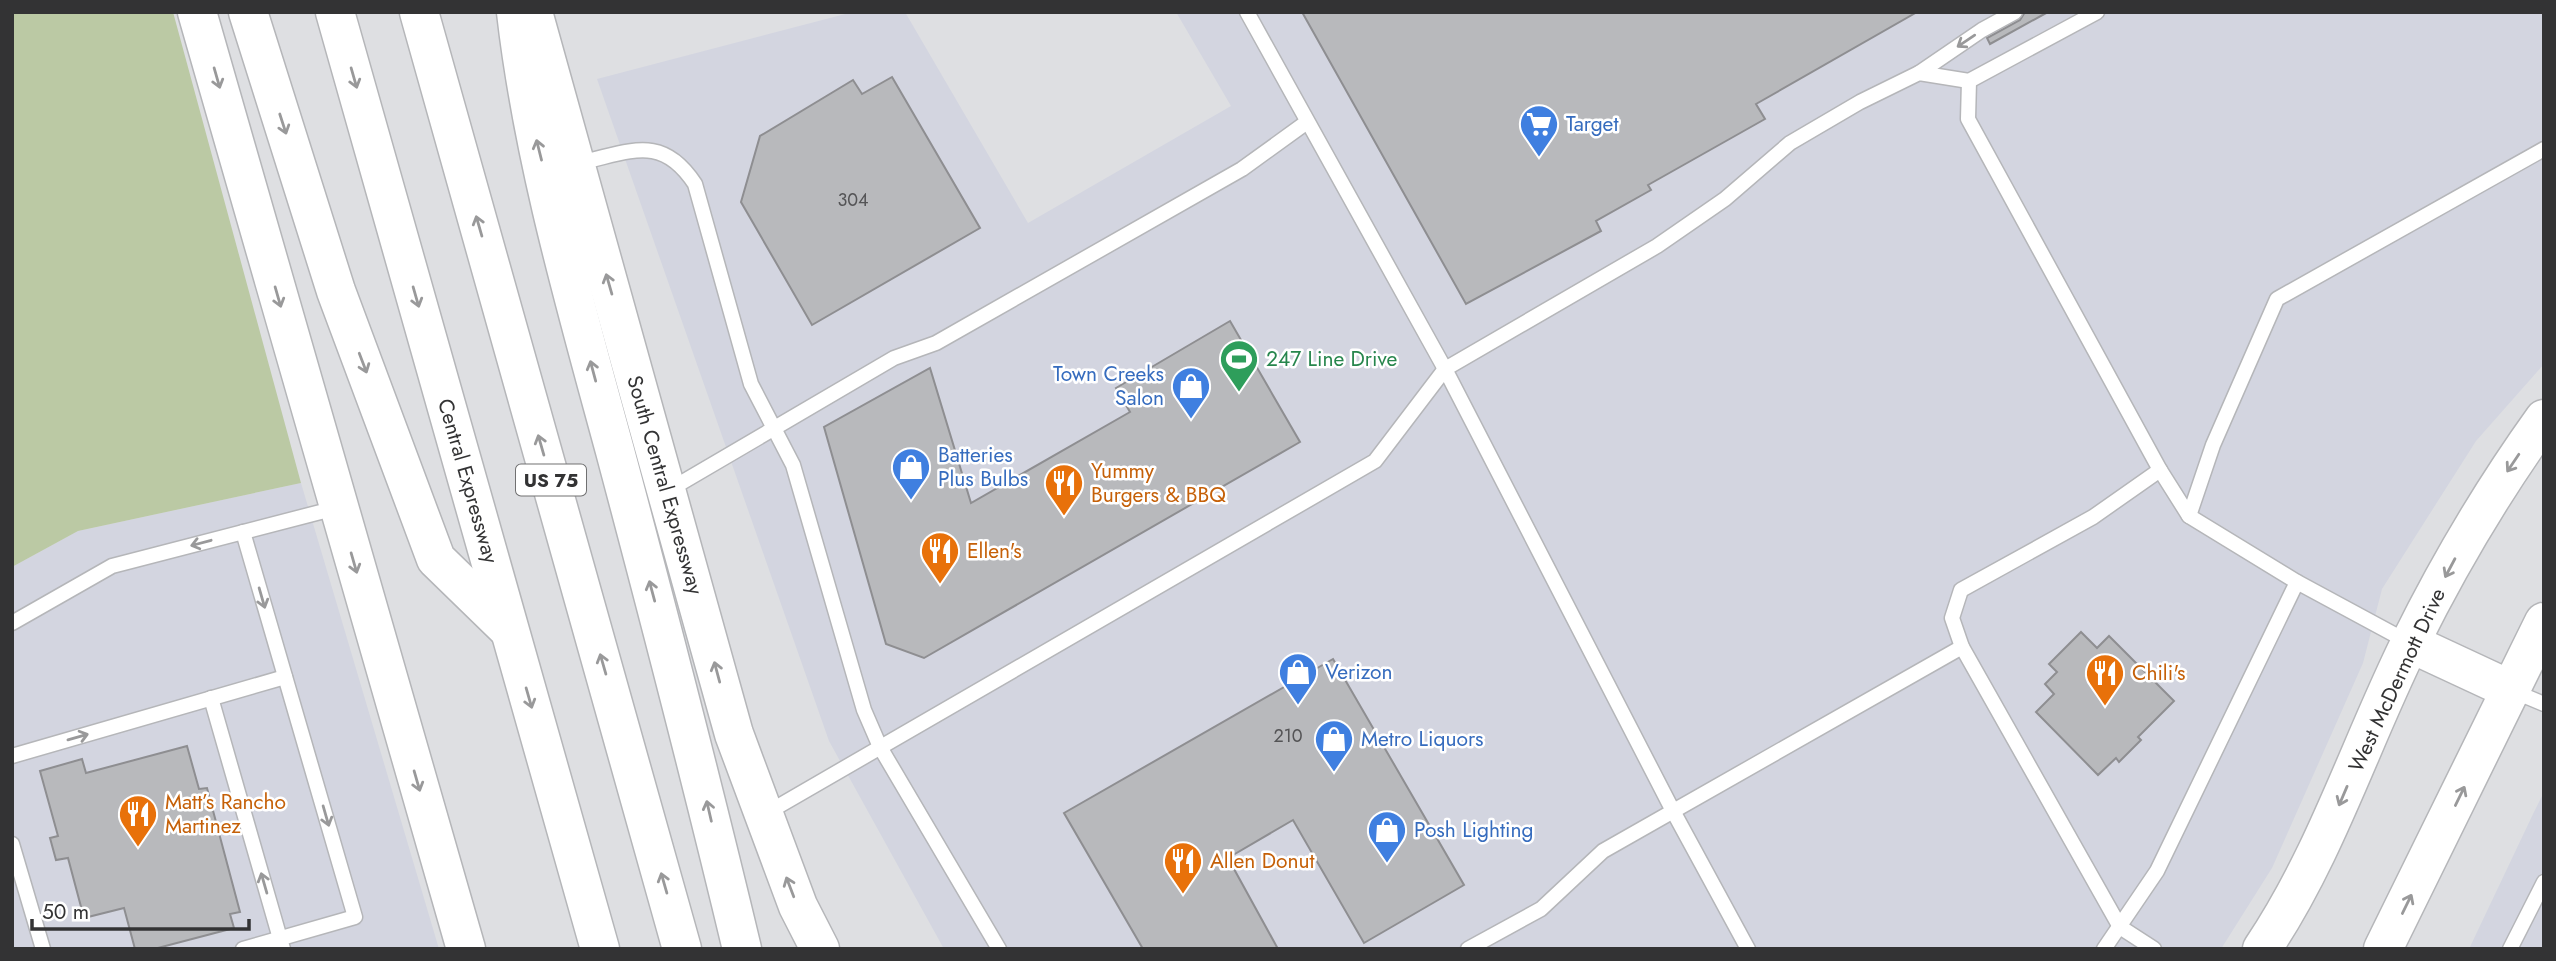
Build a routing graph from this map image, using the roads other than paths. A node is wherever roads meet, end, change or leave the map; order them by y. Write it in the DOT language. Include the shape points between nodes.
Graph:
graph roads {
  1 [pos="197,12"];
  2 [pos="248,12"];
  3 [pos="335,12"];
  4 [pos="419,12"];
  5 [pos="516,12"];
  6 [pos="533,12"];
  7 [pos="1247,12"];
  8 [pos="2015,12"];
  9 [pos="2097,12"];
  10 [pos="1919,73"];
  11 [pos="1969,81"];
  12 [pos="1307,122"];
  13 [pos="2544,149"];
  14 [pos="575,163"];
  15 [pos="1444,369"];
  16 [pos="2544,419"];
  17 [pos="773,426"];
  18 [pos="2161,470"];
  19 [pos="667,491"];
  20 [pos="338,508"];
  21 [pos="2189,516"];
  22 [pos="243,532"];
  23 [pos="2297,582"];
  24 [pos="2544,622"];
  25 [pos="12,623"];
  26 [pos="511,632"];
  27 [pos="2410,643"];
  28 [pos="1962,647"];
  29 [pos="285,677"];
  30 [pos="2527,697"];
  31 [pos="211,698"];
  32 [pos="880,747"];
  33 [pos="12,756"];
  34 [pos="1673,811"];
  35 [pos="762,816"];
  36 [pos="12,844"];
  37 [pos="2544,882"];
  38 [pos="2540,903"];
  39 [pos="2120,926"];
  40 [pos="282,943"];
  41 [pos="43,949"];
  42 [pos="243,949"];
  43 [pos="466,949"];
  44 [pos="600,949"];
  45 [pos="682,949"];
  46 [pos="742,949"];
  47 [pos="820,949"];
  48 [pos="999,949"];
  49 [pos="1468,949"];
  50 [pos="1748,949"];
  51 [pos="2104,949"];
  52 [pos="2154,949"];
  53 [pos="2262,949"];
  54 [pos="2383,949"];
  55 [pos="2510,949"];
  1 -- 20 [label="main road, one-way"];
  2 -- 26 [label="main road, one-way" via="336,291 436,559"];
  3 -- 26 [label="main road, Central Expressway, one-way"];
  45 -- 4 [label="main road, US 75, one-way"];
  46 -- 5 [label="main road, one-way" via="525,93"];
  6 -- 14 [label="main road, South Central Expressway"];
  7 -- 12 [label="lane"];
  8 -- 10 [label="lane, one-way"];
  9 -- 11 [label="lane"];
  10 -- 11 [label="lane"];
  10 -- 15 [label="lane" via="1790,142 1725,199 1657,246"];
  11 -- 18 [label="lane" via="1968,119"];
  12 -- 15 [label="lane"];
  12 -- 17 [label="lane" via="1242,169 936,343 894,358"];
  13 -- 21 [label="lane" via="2277,299 2213,445"];
  14 -- 17 [label="lane" via="650,150 667,153 683,166 695,184 751,384"];
  19 -- 14 [label="main road, South Central Expressway, one-way"];
  15 -- 32 [label="lane" via="1376,461"];
  15 -- 34 [label="lane"];
  16 -- 27 [label="main road, West McDermott Drive, one-way" via="2482,508"];
  17 -- 19 [label="lane"];
  17 -- 32 [label="lane" via="793,465 864,710"];
  18 -- 21 [label="lane"];
  18 -- 28 [label="lane" via="2093,517 1961,590 1952,618"];
  35 -- 19 [label="main road, South Central Expressway, one-way" via="734,734"];
  20 -- 22 [label="lane"];
  20 -- 43 [label="main road, one-way"];
  21 -- 23 [label="lane"];
  22 -- 25 [label="lane, one-way" via="112,566"];
  22 -- 29 [label="lane, one-way"];
  23 -- 27 [label="lane"];
  23 -- 39 [label="lane" via="2157,871"];
  24 -- 30 [label="main road"];
  26 -- 44 [label="main road, Central Expressway, one-way"];
  27 -- 30 [label="main road"];
  27 -- 53 [label="main road, West McDermott Drive, one-way" via="2329,828"];
  28 -- 34 [label="lane"];
  28 -- 39 [label="lane"];
  29 -- 31 [label="lane"];
  29 -- 40 [label="lane, one-way" via="355,916"];
  54 -- 30 [label="main road, one-way"];
  33 -- 31 [label="lane, one-way"];
  40 -- 31 [label="lane, one-way"];
  32 -- 35 [label="lane"];
  32 -- 48 [label="lane"];
  34 -- 49 [label="lane" via="1602,851 1541,909"];
  34 -- 50 [label="lane"];
  47 -- 35 [label="main road, South Central Expressway, one-way" via="797,906"];
  36 -- 41 [label="lane"];
  37 -- 38 [label="lane"];
  38 -- 55 [label="lane"];
  39 -- 51 [label="lane"];
  39 -- 52 [label="lane"];
  40 -- 42 [label="lane"];
}
